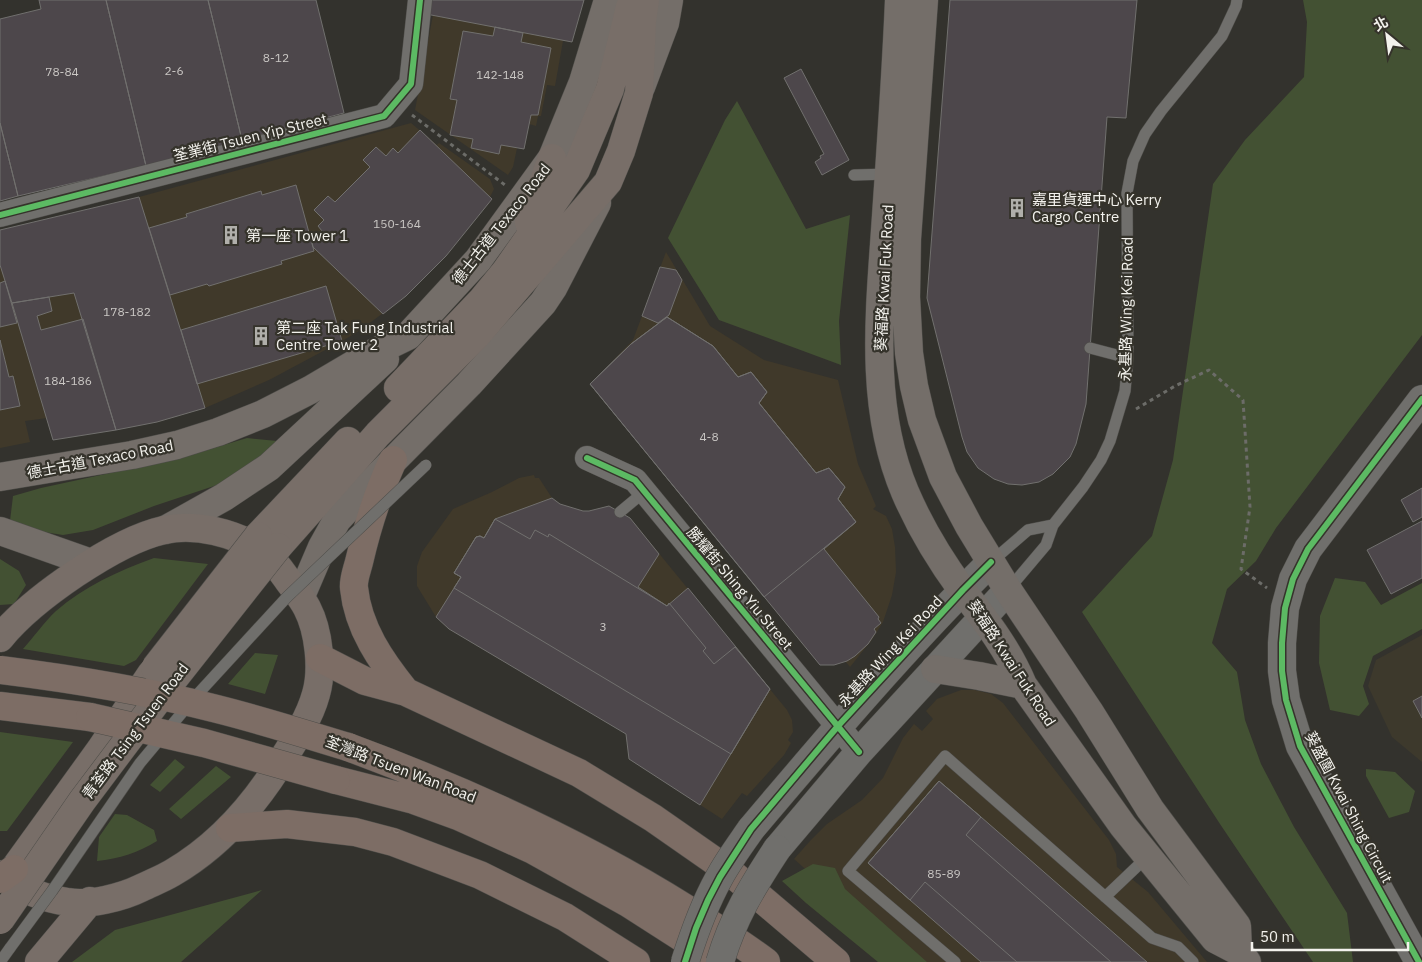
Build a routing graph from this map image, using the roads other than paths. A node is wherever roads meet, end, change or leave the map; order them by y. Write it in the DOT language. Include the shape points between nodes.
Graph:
graph roads {
  1 [pos="420,0"];
  2 [pos="608,0"];
  3 [pos="632,0"];
  4 [pos="645,0"];
  5 [pos="669,0"];
  6 [pos="899,0"];
  7 [pos="924,0"];
  8 [pos="1237,0"];
  9 [pos="639,93"];
  10 [pos="552,158"];
  11 [pos="889,174"];
  12 [pos="854,175"];
  13 [pos="608,182"];
  14 [pos="0,215"];
  15 [pos="526,262"];
  16 [pos="408,336"];
  17 [pos="1090,348"];
  18 [pos="1128,358"];
  19 [pos="1422,399"];
  20 [pos="587,458"];
  21 [pos="393,460"];
  22 [pos="426,465"];
  23 [pos="0,477"];
  24 [pos="644,492"];
  25 [pos="620,512"];
  26 [pos="1053,525"];
  27 [pos="165,530"];
  28 [pos="0,531"];
  29 [pos="268,541"];
  30 [pos="991,562"];
  31 [pos="91,563"];
  32 [pos="962,590"];
  33 [pos="1008,590"];
  34 [pos="301,597"];
  35 [pos="983,618"];
  36 [pos="0,638"];
  37 [pos="320,658"];
  38 [pos="934,669"];
  39 [pos="0,670"];
  40 [pos="1023,685"];
  41 [pos="406,692"];
  42 [pos="0,706"];
  43 [pos="838,726"];
  44 [pos="859,752"];
  45 [pos="230,828"];
  46 [pos="1148,856"];
  47 [pos="5,872"];
  48 [pos="0,895"];
  49 [pos="1105,897"];
  50 [pos="90,901"];
  51 [pos="0,920"];
  52 [pos="1242,956"];
  53 [pos="0,962"];
  54 [pos="39,962"];
  55 [pos="636,962"];
  56 [pos="686,962"];
  57 [pos="720,962"];
  58 [pos="766,962"];
  59 [pos="836,962"];
  60 [pos="955,962"];
  61 [pos="1193,962"];
  62 [pos="1419,962"];
  1 -- 14 [label="street, 荃業街 Tsuen Yip Street" via="411,84 384,116"];
  2 -- 10 [label="main road, 德士古道 Texaco Road" via="583,82"];
  3 -- 15 [label="main road" via="610,89 592,136"];
  4 -- 9 [label="main road"];
  5 -- 9 [label="main road, 德士古道 Texaco Road" via="665,23"];
  6 -- 11 [label="main road, 葵福路 Kwai Fuk Road"];
  7 -- 30 [label="main road, 葵福路 Kwai Fuk Road" via="907,239 909,353 922,420 942,477"];
  8 -- 18 [label="lane, 永基路 Wing Kei Road" via="1222,36 1161,111 1145,134 1133,161 1127,193"];
  9 -- 13 [label="main road, 德士古道 Texaco Road"];
  10 -- 15 [label="main road"];
  10 -- 16 [label="main road, 德士古道 Texaco Road" via="478,260"];
  11 -- 12 [label="lane"];
  11 -- 32 [label="main road, 葵福路 Kwai Fuk Road" via="880,327 886,432 906,494 932,546"];
  13 -- 15 [label="main road, 德士古道 Texaco Road"];
  13 -- 21 [label="main road, 德士古道 Texaco Road" via="543,303"];
  15 -- 29 [label="main road, 德士古道 Texaco Road" via="482,300 366,422"];
  15 -- 29 [label="main road, 德士古道 Texaco Road" via="477,334"];
  16 -- 23 [label="main road, 德士古道 Texaco Road" via="263,414 218,432 132,455"];
  16 -- 27 [label="main road" via="269,467"];
  17 -- 18 [label="lane"];
  18 -- 26 [label="lane, 永基路 Wing Kei Road" via="1125,391 1110,441 1083,487"];
  19 -- 62 [label="street, 葵盛圍 Kwai Shing Circuit" via="1308,549 1293,578 1285,608 1282,643 1286,700 1300,746"];
  20 -- 24 [label="street, 勝耀街 Shing Yiu Street" via="635,480"];
  21 -- 34 [label="main road, 德士古道 Texaco Road" via="337,520"];
  21 -- 41 [label="highway" via="364,538 353,586 360,617 371,643"];
  22 -- 53 [label="lane, bridge" via="288,597 196,696 140,763"];
  24 -- 25 [label="lane"];
  24 -- 43 [label="street, 勝耀街 Shing Yiu Street"];
  26 -- 30 [label="lane, 永基路 Wing Kei Road" via="1028,530"];
  26 -- 33 [label="lane, 永基路 Wing Kei Road" via="1046,544"];
  27 -- 31 [label="main road" via="132,541"];
  27 -- 34 [label="main road" via="205,530 236,538 262,551 279,567"];
  28 -- 31 [label="main road"];
  29 -- 47 [label="main road, 青荃路 Tsing Tsuen Road, bridge" via="155,668 100,750"];
  29 -- 51 [label="main road, 青荃路 Tsing Tsuen Road, bridge" via="173,680 82,801"];
  30 -- 32 [label="street, 永基路 Wing Kei Road"];
  30 -- 33 [label="main road, 葵福路 Kwai Fuk Road"];
  31 -- 36 [label="main road" via="30,608"];
  32 -- 35 [label="main road, 葵福路 Kwai Fuk Road"];
  32 -- 43 [label="street, 永基路 Wing Kei Road"];
  33 -- 35 [label="street, 永基路 Wing Kei Road"];
  33 -- 52 [label="main road, 葵福路 Kwai Fuk Road" via="1150,808 1237,926"];
  34 -- 37 [label="main road" via="315,632"];
  35 -- 38 [label="street, 永基路 Wing Kei Road"];
  35 -- 40 [label="main road, 葵福路 Kwai Fuk Road" via="1012,660"];
  37 -- 41 [label="highway" via="365,680"];
  37 -- 45 [label="main road" via="316,694 297,736 266,785"];
  38 -- 40 [label="main road"];
  38 -- 44 [label="street, 永基路 Wing Kei Road"];
  39 -- 58 [label="highway, 荃灣路 Tsuen Wan Road, bridge" via="104,685 284,727 461,791 582,848 662,894"];
  40 -- 46 [label="main road, 葵福路 Kwai Fuk Road"];
  41 -- 59 [label="highway" via="579,773 653,818 729,871"];
  42 -- 57 [label="highway, 荃灣路 Tsuen Wan Road, bridge" via="90,717 149,729 414,800 533,850 628,903"];
  43 -- 44 [label="street, 勝耀街 Shing Yiu Street"];
  43 -- 56 [label="street, 永基路 Wing Kei Road, bridge" via="751,829 720,877 696,928"];
  44 -- 57 [label="street, 永基路 Wing Kei Road, bridge" via="777,849 748,893 726,939"];
  45 -- 50 [label="main road" via="204,852 172,874 128,894"];
  45 -- 55 [label="highway" via="287,824 355,832 393,842 480,875 565,917"];
  46 -- 49 [label="lane"];
  46 -- 52 [label="main road, 葵福路 Kwai Fuk Road" via="1215,939"];
  47 -- 48 [label="main road, 青荃路 Tsing Tsuen Road"];
  47 -- 50 [label="main road" via="8,878 34,893 69,903"];
  49 -- 60 [label="lane" via="945,756 848,871"];
  49 -- 61 [label="lane" via="1152,938 1178,947"];
  50 -- 54 [label="main road"];
}
